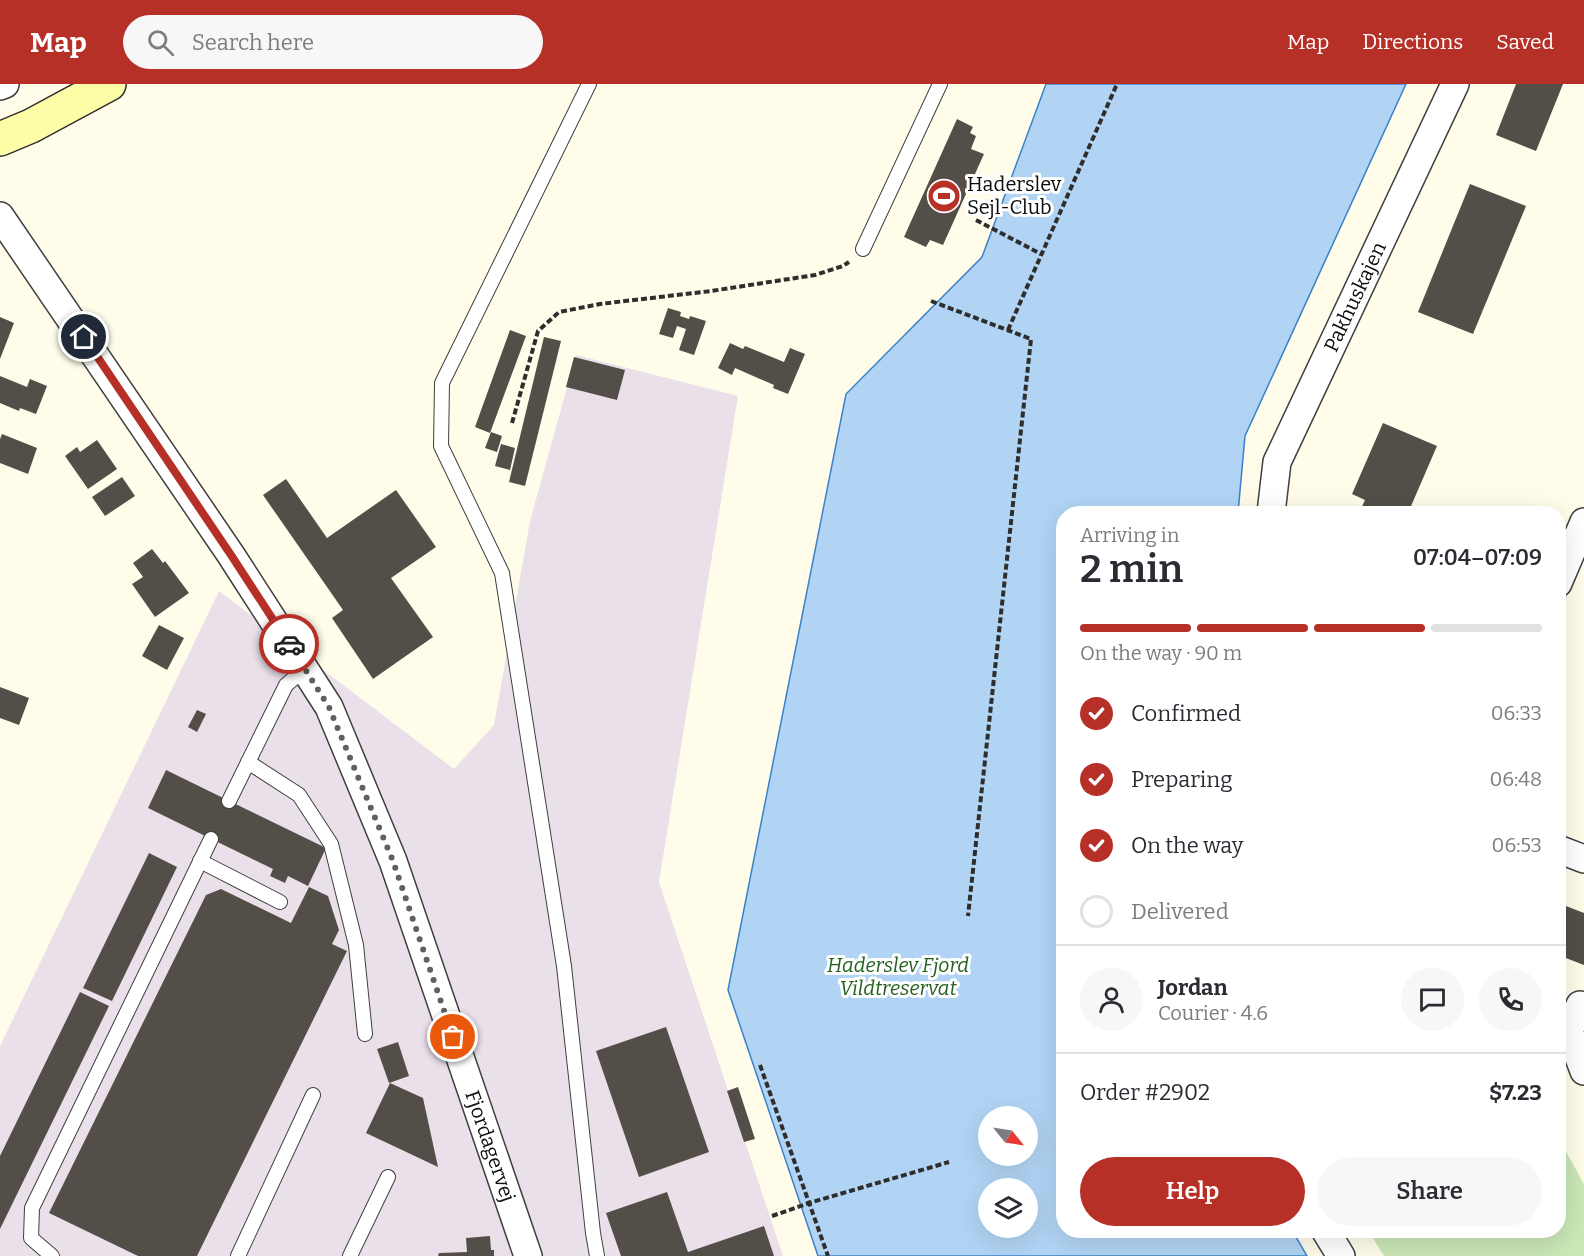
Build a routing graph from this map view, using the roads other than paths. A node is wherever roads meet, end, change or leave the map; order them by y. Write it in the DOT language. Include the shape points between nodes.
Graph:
graph roads {
  1 [pos="5,84"];
  2 [pos="109,84"];
  3 [pos="588,84"];
  4 [pos="940,84"];
  5 [pos="1455,84"];
  6 [pos="0,87"];
  7 [pos="0,139"];
  8 [pos="0,216"];
  9 [pos="863,249"];
  10 [pos="1272,506"];
  11 [pos="1584,522"];
  12 [pos="1566,564"];
  13 [pos="305,669"];
  14 [pos="248,762"];
  15 [pos="229,801"];
  16 [pos="211,839"];
  17 [pos="1566,852"];
  18 [pos="1584,859"];
  19 [pos="200,861"];
  20 [pos="280,902"];
  21 [pos="1584,1007"];
  22 [pos="365,1034"];
  23 [pos="1584,1071"];
  24 [pos="314,1095"];
  25 [pos="387,1177"];
  26 [pos="1330,1238"];
  27 [pos="52,1256"];
  28 [pos="238,1256"];
  29 [pos="351,1256"];
  30 [pos="528,1256"];
  31 [pos="597,1256"];
  32 [pos="1341,1256"];
  1 -- 6 [label="street"];
  2 -- 7 [label="street"];
  3 -- 31 [label="lane" via="442,383 441,446 502,573 564,966"];
  4 -- 9 [label="lane"];
  5 -- 10 [label="street, Pakhuskajen" via="1277,462"];
  8 -- 13 [label="street, Fjordagervej"];
  11 -- 12 [label="street"];
  13 -- 14 [label="lane" via="286,685"];
  13 -- 30 [label="street, Fjordagervej" via="329,707 393,861"];
  14 -- 15 [label="lane"];
  14 -- 22 [label="lane" via="299,795 331,844 356,945"];
  16 -- 19 [label="lane"];
  17 -- 18 [label="street"];
  19 -- 20 [label="lane"];
  19 -- 27 [label="lane" via="32,1208 31,1238"];
  21 -- 23 [label="street" via="1580,1005 1569,1031"];
  24 -- 28 [label="lane"];
  25 -- 29 [label="lane"];
  26 -- 32 [label="street"];
}
